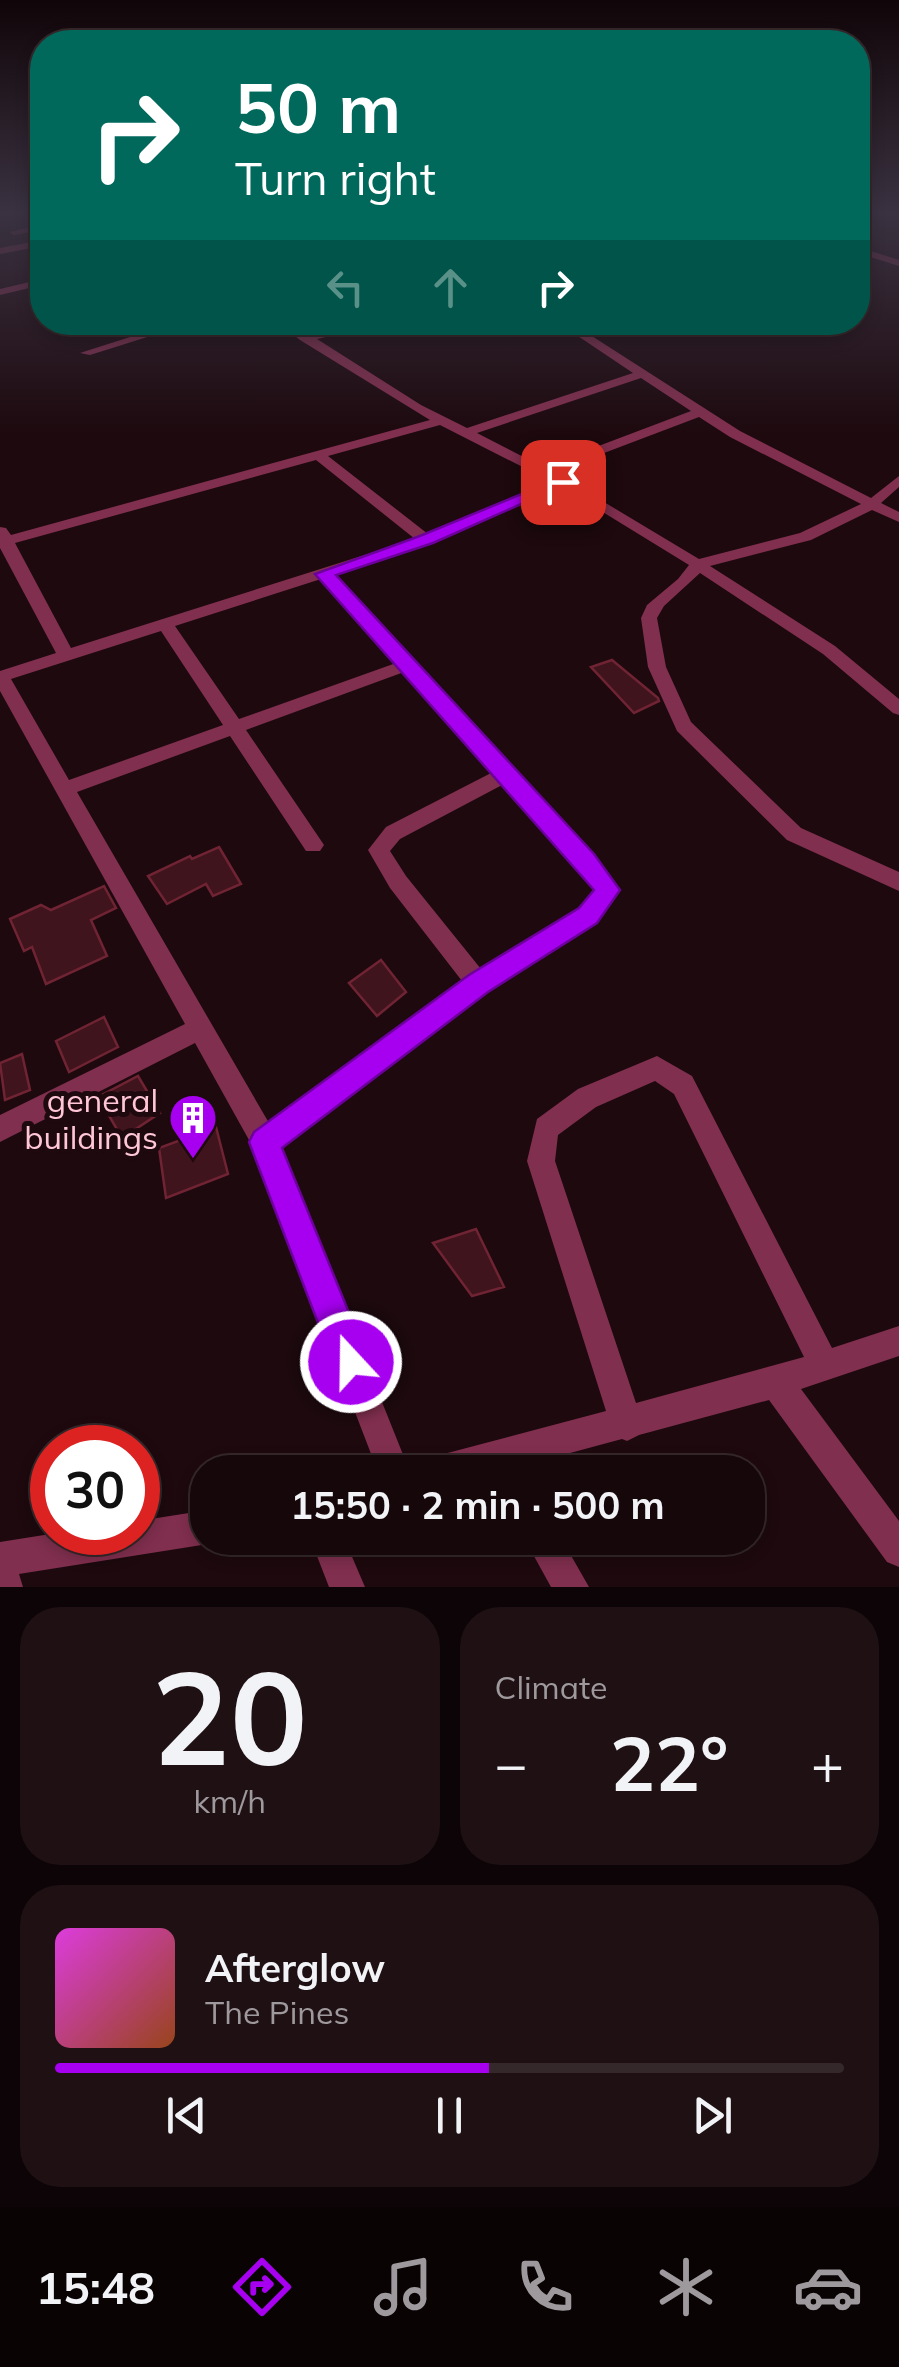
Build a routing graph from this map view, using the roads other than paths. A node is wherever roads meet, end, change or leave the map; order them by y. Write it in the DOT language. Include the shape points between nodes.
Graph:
graph roads {
  1 [pos="145,335"];
  2 [pos="300,335"];
  3 [pos="319,335"];
  4 [pos="582,335"];
  5 [pos="304,338"];
  6 [pos="86,352"];
  7 [pos="641,374"];
  8 [pos="700,412"];
  9 [pos="440,422"];
  10 [pos="463,434"];
  11 [pos="318,455"];
  12 [pos="541,472"];
  13 [pos="899,480"];
  14 [pos="563,482"];
  15 [pos="874,506"];
  16 [pos="899,518"];
  17 [pos="2,538"];
  18 [pos="426,540"];
  19 [pos="697,564"];
  20 [pos="324,574"];
  21 [pos="164,622"];
  22 [pos="65,654"];
  23 [pos="407,664"];
  24 [pos="0,677"];
  25 [pos="899,709"];
  26 [pos="234,727"];
  27 [pos="507,774"];
  28 [pos="62,790"];
  29 [pos="312,845"];
  30 [pos="899,882"];
  31 [pos="478,983"];
  32 [pos="198,1029"];
  33 [pos="0,1129"];
  34 [pos="264,1142"];
  35 [pos="899,1341"];
  36 [pos="824,1366"];
  37 [pos="776,1382"];
  38 [pos="626,1425"];
  39 [pos="387,1455"];
  40 [pos="527,1455"];
  41 [pos="190,1530"];
  42 [pos="899,1550"];
  43 [pos="334,1555"];
  44 [pos="551,1555"];
  45 [pos="0,1560"];
  46 [pos="0,1569"];
  47 [pos="5,1587"];
  48 [pos="347,1587"];
  49 [pos="571,1587"];
  1 -- 6 [label="street"];
  2 -- 5 [label="street"];
  3 -- 5 [label="street"];
  4 -- 7 [label="street"];
  5 -- 9 [label="street"];
  7 -- 8 [label="street"];
  7 -- 10 [label="street"];
  8 -- 12 [label="street"];
  8 -- 15 [label="street"];
  9 -- 10 [label="street"];
  9 -- 11 [label="street"];
  10 -- 12 [label="street"];
  11 -- 17 [label="street"];
  11 -- 18 [label="street"];
  12 -- 14 [label="street"];
  13 -- 15 [label="street"];
  14 -- 18 [label="street"];
  14 -- 19 [label="street"];
  15 -- 16 [label="street"];
  15 -- 19 [label="street" via="832,528"];
  17 -- 22 [label="street"];
  18 -- 20 [label="street"];
  19 -- 25 [label="street" via="829,650"];
  19 -- 30 [label="street" via="648,618 648,639 674,712 782,825"];
  20 -- 21 [label="street"];
  20 -- 23 [label="street"];
  21 -- 22 [label="street"];
  21 -- 26 [label="street"];
  22 -- 24 [label="street"];
  23 -- 26 [label="street"];
  23 -- 27 [label="street"];
  24 -- 28 [label="street"];
  26 -- 28 [label="street"];
  26 -- 29 [label="street"];
  27 -- 31 [label="street" via="608,890 588,916"];
  27 -- 31 [label="street" via="393,833 379,850"];
  28 -- 32 [label="street"];
  31 -- 34 [label="street"];
  32 -- 33 [label="street"];
  32 -- 34 [label="street"];
  34 -- 39 [label="street"];
  35 -- 36 [label="street"];
  36 -- 37 [label="street"];
  36 -- 38 [label="street" via="683,1086 657,1068 587,1098 546,1128 542,1161"];
  37 -- 38 [label="street"];
  37 -- 42 [label="street"];
  38 -- 40 [label="street"];
  41 -- 45 [label="street"];
  43 -- 48 [label="street"];
  44 -- 49 [label="street"];
  46 -- 47 [label="street"];
}
